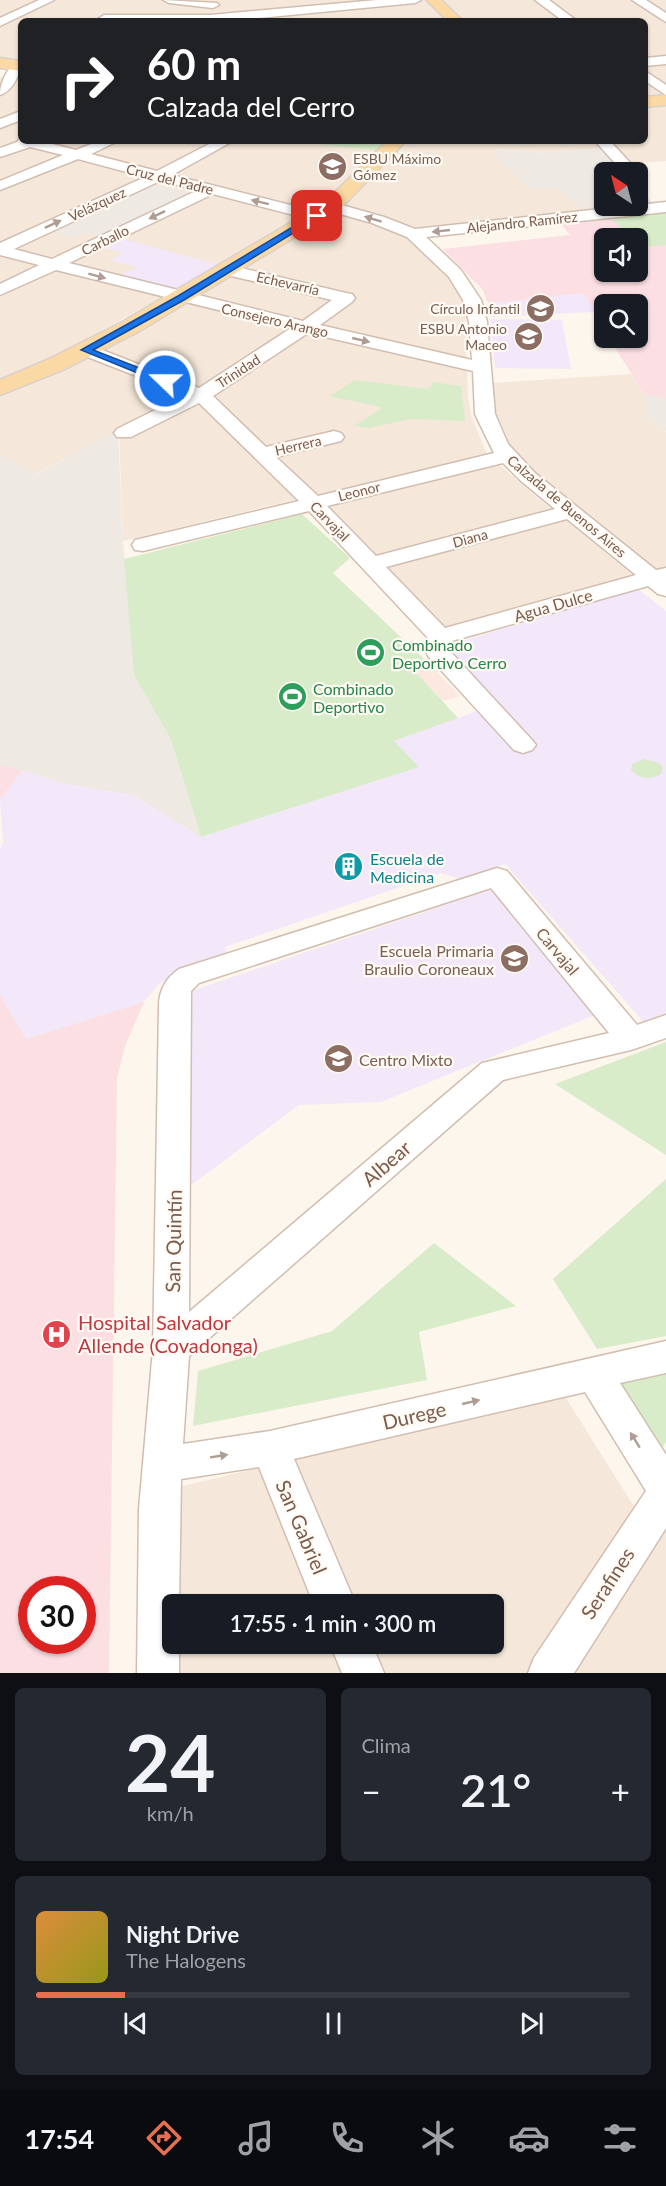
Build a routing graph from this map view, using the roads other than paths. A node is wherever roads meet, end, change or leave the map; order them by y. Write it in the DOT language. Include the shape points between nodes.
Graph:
graph roads {
  1 [pos="30,0"];
  2 [pos="169,0"];
  3 [pos="296,0"];
  4 [pos="415,0"];
  5 [pos="433,0"];
  6 [pos="541,0"];
  7 [pos="639,0"];
  8 [pos="46,1"];
  9 [pos="132,5"];
  10 [pos="352,6"];
  11 [pos="666,6"];
  12 [pos="650,8"];
  13 [pos="287,11"];
  14 [pos="107,18"];
  15 [pos="211,18"];
  16 [pos="226,18"];
  17 [pos="281,18"];
  18 [pos="342,18"];
  19 [pos="453,18"];
  20 [pos="567,18"];
  21 [pos="666,18"];
  22 [pos="6,21"];
  23 [pos="651,23"];
  24 [pos="666,24"];
  25 [pos="666,60"];
  26 [pos="648,62"];
  27 [pos="0,63"];
  28 [pos="18,65"];
  29 [pos="18,68"];
  30 [pos="652,78"];
  31 [pos="0,91"];
  32 [pos="666,91"];
  33 [pos="666,100"];
  34 [pos="648,102"];
  35 [pos="18,116"];
  36 [pos="0,124"];
  37 [pos="0,134"];
  38 [pos="18,139"];
  39 [pos="20,144"];
  40 [pos="38,144"];
  41 [pos="104,144"];
  42 [pos="220,144"];
  43 [pos="395,144"];
  44 [pos="605,144"];
  45 [pos="0,153"];
  46 [pos="77,155"];
  47 [pos="622,162"];
  48 [pos="158,176"];
  49 [pos="0,186"];
  50 [pos="210,190"];
  51 [pos="648,191"];
  52 [pos="664,207"];
  53 [pos="324,211"];
  54 [pos="413,234"];
  55 [pos="2,252"];
  56 [pos="53,265"];
  57 [pos="229,270"];
  58 [pos="0,290"];
  59 [pos="181,298"];
  60 [pos="346,298"];
  61 [pos="305,327"];
  62 [pos="86,350"];
  63 [pos="482,368"];
  64 [pos="0,388"];
  65 [pos="201,395"];
  66 [pos="124,433"];
  67 [pos="334,437"];
  68 [pos="262,454"];
  69 [pos="506,456"];
  70 [pos="312,502"];
  71 [pos="569,512"];
  72 [pos="143,545"];
  73 [pos="372,564"];
  74 [pos="661,580"];
  75 [pos="440,637"];
  76 [pos="523,745"];
  77 [pos="175,990"];
  78 [pos="666,1026"];
  79 [pos="631,1039"];
  80 [pos="171,1349"];
  81 [pos="666,1357"];
  82 [pos="593,1373"];
  83 [pos="270,1448"];
  84 [pos="161,1465"];
  85 [pos="666,1491"];
  86 [pos="330,1594"];
  87 [pos="355,1654"];
  88 [pos="158,1673"];
  89 [pos="363,1673"];
  90 [pos="549,1673"];
  1 -- 8 [label="street"];
  2 -- 15 [label="street" via="228,7"];
  3 -- 13 [label="street"];
  4 -- 10 [label="street"];
  5 -- 19 [label="main road"];
  6 -- 20 [label="street"];
  7 -- 12 [label="street"];
  8 -- 22 [label="street"];
  9 -- 14 [label="street"];
  10 -- 13 [label="street"];
  10 -- 18 [label="street"];
  11 -- 12 [label="street"];
  12 -- 21 [label="street"];
  13 -- 16 [label="street"];
  13 -- 17 [label="street"];
  23 -- 24 [label="street"];
  25 -- 26 [label="street"];
  27 -- 28 [label="main road"];
  29 -- 31 [label="street"];
  30 -- 32 [label="street"];
  33 -- 34 [label="main road"];
  35 -- 36 [label="street"];
  37 -- 38 [label="street, Cruz del Padre"];
  39 -- 45 [label="street"];
  40 -- 46 [label="street, Cruz del Padre"];
  41 -- 46 [label="street"];
  42 -- 48 [label="street, Velázquez"];
  43 -- 53 [label="main road"];
  44 -- 47 [label="street"];
  46 -- 48 [label="street, Cruz del Padre"];
  46 -- 49 [label="street"];
  48 -- 50 [label="street, Cruz del Padre"];
  55 -- 48 [label="street, Velázquez, one-way"];
  53 -- 50 [label="street, Cruz del Padre, one-way"];
  50 -- 56 [label="street, Carballo, one-way"];
  51 -- 52 [label="street"];
  52 -- 54 [label="street, Alejandro Ramírez, one-way"];
  54 -- 53 [label="street, Calzada de Buenos Aires, one-way" via="378,220"];
  53 -- 57 [label="main road"];
  54 -- 63 [label="street, Calzada de Buenos Aires" via="469,292 478,322"];
  55 -- 56 [label="street, Consejero Arango"];
  56 -- 58 [label="street, Carballo"];
  56 -- 59 [label="street, Consejero Arango, one-way"];
  57 -- 59 [label="main road"];
  57 -- 60 [label="street, Echevarría"];
  59 -- 61 [label="street, Consejero Arango"];
  59 -- 62 [label="main road"];
  60 -- 61 [label="street, Trinidad"];
  61 -- 63 [label="street, Consejero Arango, one-way"];
  61 -- 65 [label="street, Trinidad"];
  62 -- 64 [label="main road"];
  62 -- 65 [label="street, Carvajal"];
  63 -- 69 [label="street, Calzada de Buenos Aires" via="485,414 490,431"];
  65 -- 66 [label="street, Trinidad"];
  65 -- 68 [label="street, Carvajal"];
  67 -- 68 [label="street, Herrera"];
  68 -- 70 [label="street, Carvajal"];
  69 -- 70 [label="street, Leonor"];
  69 -- 71 [label="street, Calzada de Buenos Aires"];
  70 -- 72 [label="street, Leonor"];
  70 -- 73 [label="street, Carvajal"];
  71 -- 73 [label="street, Diana"];
  71 -- 74 [label="street, Calzada de Buenos Aires"];
  73 -- 75 [label="street, Carvajal"];
  74 -- 75 [label="street, Agua Dulce"];
  75 -- 76 [label="street, Carvajal" via="436,651"];
  77 -- 79 [label="street, Carvajal" via="189,976 497,877"];
  77 -- 80 [label="street, San Quintín"];
  78 -- 79 [label="street, Albear"];
  79 -- 80 [label="street, Albear" via="493,1071"];
  80 -- 84 [label="street, San Quintín"];
  81 -- 82 [label="street, Durege"];
  83 -- 82 [label="street, Durege, one-way"];
  85 -- 82 [label="street, one-way"];
  84 -- 83 [label="street, Durege, one-way"];
  83 -- 86 [label="street, San Gabriel"];
  84 -- 88 [label="street, San Quintín"];
  85 -- 90 [label="street, Serafines"];
  87 -- 89 [label="street"];
}
